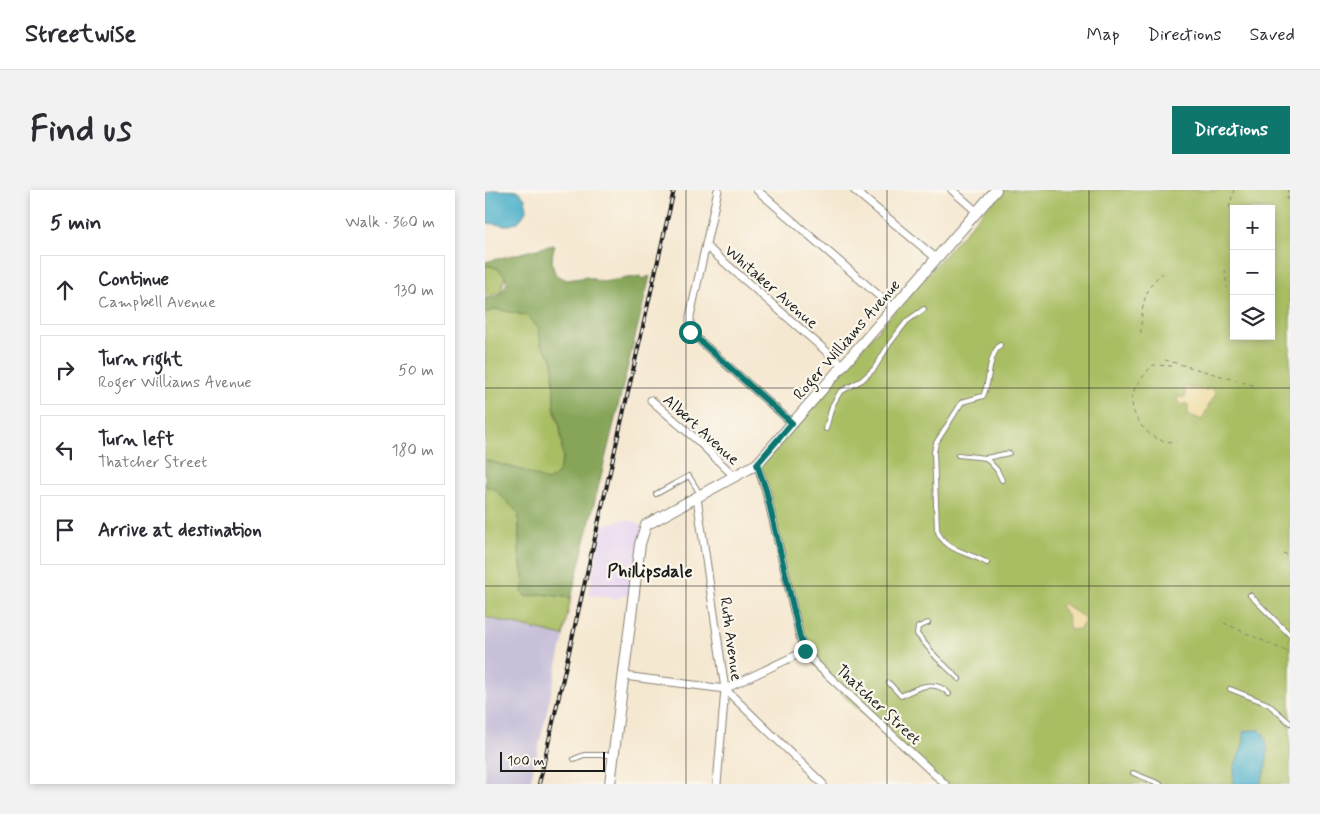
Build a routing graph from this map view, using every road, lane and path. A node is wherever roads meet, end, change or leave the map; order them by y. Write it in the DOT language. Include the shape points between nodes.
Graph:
graph roads {
  1 [pos="718,190"];
  2 [pos="757,190"];
  3 [pos="854,190"];
  4 [pos="952,190"];
  5 [pos="996,190"];
  6 [pos="1234,190"];
  7 [pos="1288,190"];
  8 [pos="1287,200"];
  9 [pos="1229,208"];
  10 [pos="977,212"];
  11 [pos="707,247"];
  12 [pos="936,258"];
  13 [pos="1225,270"];
  14 [pos="1163,273"];
  15 [pos="1227,288"];
  16 [pos="893,308"];
  17 [pos="924,309"];
  18 [pos="1141,333"];
  19 [pos="1000,345"];
  20 [pos="1165,360"];
  21 [pos="842,365"];
  22 [pos="1172,366"];
  23 [pos="1256,386"];
  24 [pos="651,400"];
  25 [pos="792,423"];
  26 [pos="826,429"];
  27 [pos="1176,441"];
  28 [pos="1009,453"];
  29 [pos="958,455"];
  30 [pos="986,458"];
  31 [pos="757,464"];
  32 [pos="735,477"];
  33 [pos="1002,480"];
  34 [pos="657,494"];
  35 [pos="699,497"];
  36 [pos="1283,553"];
  37 [pos="1290,556"];
  38 [pos="987,563"];
  39 [pos="1250,596"];
  40 [pos="927,623"];
  41 [pos="1224,623"];
  42 [pos="1290,635"];
  43 [pos="805,651"];
  44 [pos="1290,653"];
  45 [pos="623,676"];
  46 [pos="959,679"];
  47 [pos="889,683"];
  48 [pos="725,689"];
  49 [pos="1230,689"];
  50 [pos="949,694"];
  51 [pos="1290,723"];
  52 [pos="613,755"];
  53 [pos="573,759"];
  54 [pos="1133,773"];
  55 [pos="611,784"];
  56 [pos="717,784"];
  57 [pos="823,784"];
  58 [pos="945,784"];
  59 [pos="1160,784"];
  1 -- 11 [label="street"];
  2 -- 16 [label="street"];
  3 -- 12 [label="street"];
  4 -- 10 [label="street"];
  5 -- 10 [label="main road, Roger Williams Avenue"];
  6 -- 9 [label="path"];
  7 -- 8 [label="path"];
  10 -- 12 [label="main road, Roger Williams Avenue"];
  11 -- 21 [label="street, Whitaker Avenue"];
  11 -- 25 [label="street" via="690,316 690,332"];
  12 -- 16 [label="main road, Roger Williams Avenue"];
  13 -- 15 [label="path"];
  14 -- 18 [label="path" via="1146,295"];
  16 -- 21 [label="main road, Roger Williams Avenue"];
  17 -- 26 [label="lane" via="907,321 874,369 840,392 832,406"];
  19 -- 38 [label="lane" via="993,352 988,387 983,396 962,402 936,443 933,461 939,538"];
  20 -- 23 [label="path"];
  21 -- 25 [label="main road, Roger Williams Avenue"];
  22 -- 27 [label="path" via="1153,365 1133,392 1131,400 1148,433 1161,441"];
  24 -- 32 [label="street, Albert Avenue"];
  25 -- 31 [label="main road, Roger Williams Avenue"];
  28 -- 30 [label="lane"];
  29 -- 30 [label="lane"];
  30 -- 33 [label="lane"];
  31 -- 32 [label="main road, Roger Williams Avenue"];
  31 -- 43 [label="street, Thatcher Street"];
  32 -- 35 [label="main road, Roger Williams Avenue"];
  34 -- 35 [label="lane" via="689,476"];
  35 -- 45 [label="main road, Roger Williams Avenue" via="643,530"];
  35 -- 48 [label="street, Ruth Avenue"];
  36 -- 37 [label="path"];
  39 -- 42 [label="lane"];
  40 -- 46 [label="lane" via="918,627 917,634"];
  41 -- 44 [label="path"];
  43 -- 48 [label="street"];
  43 -- 58 [label="street, Thatcher Street"];
  45 -- 48 [label="street"];
  45 -- 52 [label="main road, Roger Williams Avenue"];
  47 -- 50 [label="lane" via="901,696 925,686 943,689"];
  48 -- 56 [label="street, Ruth Avenue"];
  48 -- 57 [label="street"];
  49 -- 51 [label="lane" via="1268,704"];
  52 -- 53 [label="lane" via="584,754"];
  52 -- 55 [label="main road, Roger Williams Avenue"];
  54 -- 59 [label="lane"];
}
